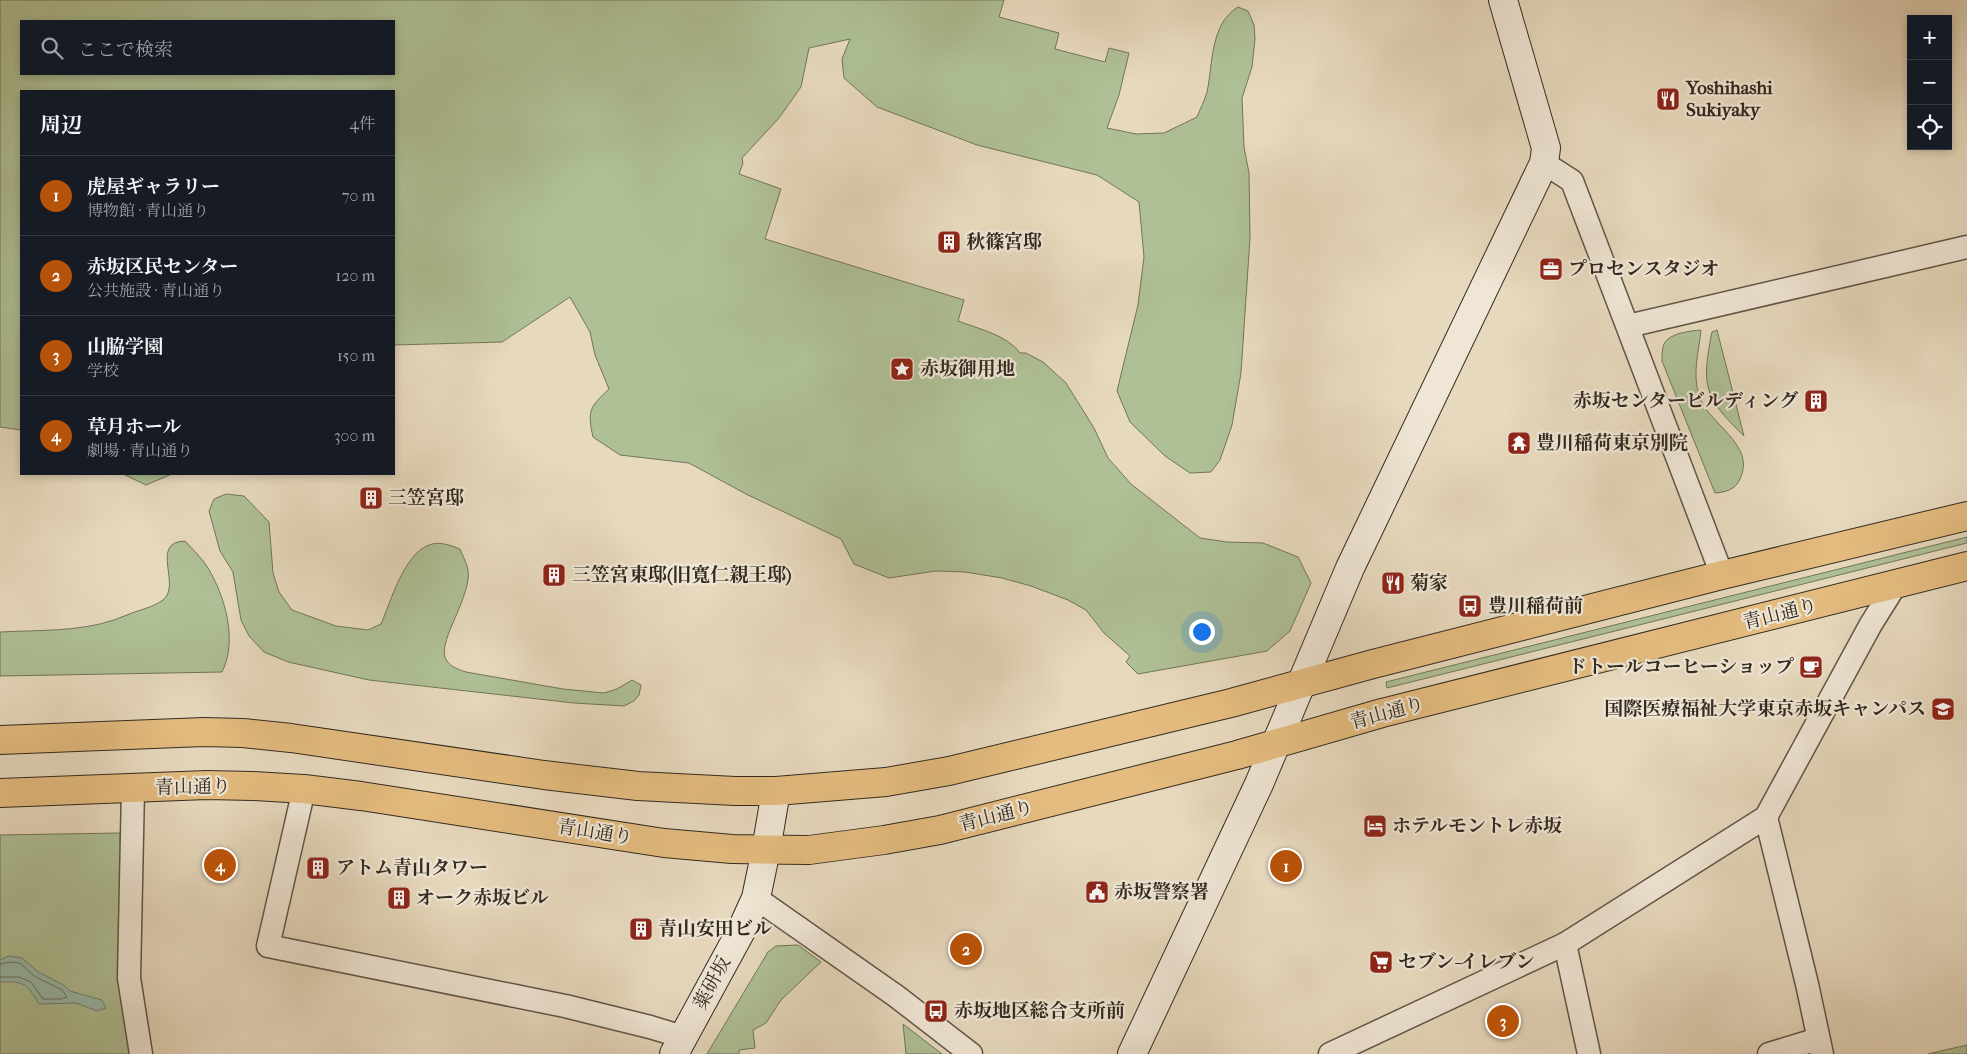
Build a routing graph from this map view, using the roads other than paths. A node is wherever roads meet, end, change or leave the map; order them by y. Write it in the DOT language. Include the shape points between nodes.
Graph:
graph roads {
  1 [pos="1503,0"];
  2 [pos="1544,163"];
  3 [pos="1967,247"];
  4 [pos="1628,326"];
  5 [pos="1967,516"];
  6 [pos="1967,566"];
  7 [pos="1722,575"];
  8 [pos="1896,584"];
  9 [pos="1302,683"];
  10 [pos="0,740"];
  11 [pos="1275,745"];
  12 [pos="133,788"];
  13 [pos="304,789"];
  14 [pos="776,791"];
  15 [pos="0,792"];
  16 [pos="1766,817"];
  17 [pos="766,850"];
  18 [pos="757,891"];
  19 [pos="1565,944"];
  20 [pos="679,1046"];
  21 [pos="1820,1047"];
  22 [pos="141,1054"];
  23 [pos="971,1054"];
  24 [pos="1132,1054"];
  25 [pos="1330,1054"];
  26 [pos="1589,1054"];
  27 [pos="1769,1054"];
  1 -- 2 [label="street" via="1546,148"];
  2 -- 4 [label="street" via="1572,181"];
  2 -- 9 [label="street" via="1350,568"];
  3 -- 4 [label="street"];
  4 -- 7 [label="street"];
  5 -- 7 [label="highway"];
  6 -- 8 [label="highway, 青山通り"];
  7 -- 9 [label="highway"];
  8 -- 11 [label="highway, 青山通り" via="1382,713"];
  8 -- 16 [label="street" via="1870,624"];
  9 -- 11 [label="street"];
  9 -- 14 [label="highway" via="949,771 886,782"];
  10 -- 14 [label="highway" via="242,733 638,786"];
  11 -- 17 [label="highway, 青山通り" via="940,830 809,850"];
  11 -- 24 [label="street"];
  12 -- 13 [label="highway, 青山通り" via="244,786"];
  12 -- 15 [label="highway, 青山通り"];
  12 -- 22 [label="street" via="129,978"];
  13 -- 17 [label="highway, 青山通り" via="664,843"];
  13 -- 20 [label="street" via="268,946 566,1006 650,1027"];
  14 -- 17 [label="street, 薬研坂"];
  16 -- 19 [label="street"];
  16 -- 21 [label="street"];
  17 -- 18 [label="street, 薬研坂"];
  18 -- 20 [label="street, 薬研坂" via="741,931"];
  18 -- 23 [label="street"];
  19 -- 25 [label="street"];
  19 -- 26 [label="street"];
  21 -- 27 [label="street"];
}
